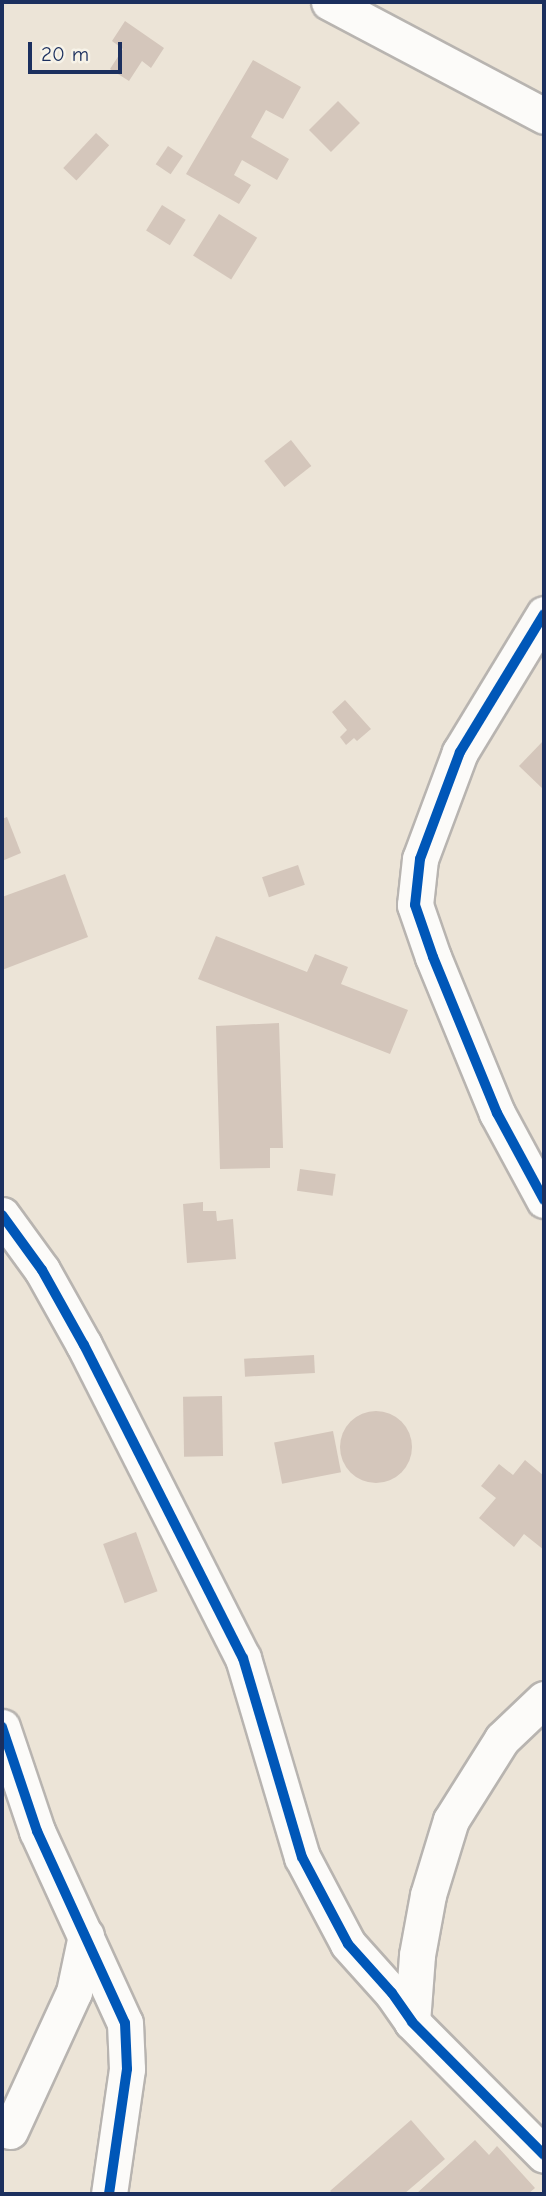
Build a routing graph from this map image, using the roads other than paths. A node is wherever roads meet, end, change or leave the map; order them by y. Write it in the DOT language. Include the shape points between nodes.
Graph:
graph roads {
  1 [pos="329,2"];
  2 [pos="544,116"];
  3 [pos="544,614"];
  4 [pos="544,1200"];
  5 [pos="2,1215"];
  6 [pos="544,1699"];
  7 [pos="2,1727"];
  8 [pos="86,1935"];
  9 [pos="412,2022"];
  10 [pos="10,2131"];
  11 [pos="544,2155"];
  12 [pos="109,2194"];
  1 -- 2 [label="street"];
  3 -- 4 [label="street" via="460,752 420,859 415,905 497,1113"];
  5 -- 9 [label="street" via="42,1270 84,1345 243,1658 302,1857 348,1944"];
  6 -- 9 [label="street" via="502,1739 451,1820 428,1895"];
  7 -- 8 [label="street" via="37,1831"];
  8 -- 10 [label="street" via="75,1992"];
  8 -- 12 [label="street" via="125,2024 127,2069"];
  9 -- 11 [label="street"];
}
